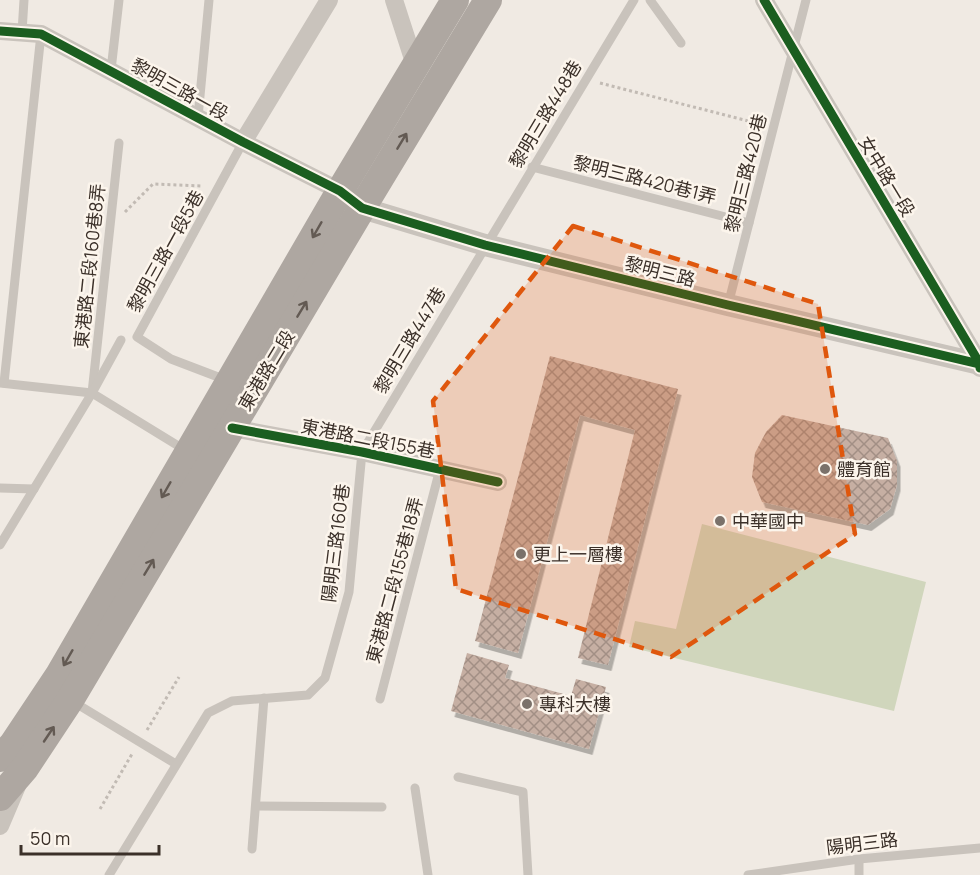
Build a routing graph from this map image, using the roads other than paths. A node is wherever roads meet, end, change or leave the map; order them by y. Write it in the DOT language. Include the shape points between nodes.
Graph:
graph roads {
  1 [pos="24,0"];
  2 [pos="119,0"];
  3 [pos="209,0"];
  4 [pos="329,0"];
  5 [pos="394,0"];
  6 [pos="455,0"];
  7 [pos="488,0"];
  8 [pos="634,0"];
  9 [pos="650,0"];
  10 [pos="764,0"];
  11 [pos="806,0"];
  12 [pos="0,31"];
  13 [pos="22,33"];
  14 [pos="41,34"];
  15 [pos="681,43"];
  16 [pos="793,49"];
  17 [pos="415,65"];
  18 [pos="111,70"];
  19 [pos="439,80"];
  20 [pos="198,117"];
  21 [pos="243,142"];
  22 [pos="119,143"];
  23 [pos="532,167"];
  24 [pos="351,199"];
  25 [pos="749,223"];
  26 [pos="485,245"];
  27 [pos="728,305"];
  28 [pos="122,340"];
  29 [pos="980,366"];
  30 [pos="229,381"];
  31 [pos="2,383"];
  32 [pos="92,393"];
  33 [pos="210,440"];
  34 [pos="362,452"];
  35 [pos="440,469"];
  36 [pos="498,482"];
  37 [pos="0,488"];
  38 [pos="34,489"];
  39 [pos="0,545"];
  40 [pos="264,698"];
  41 [pos="380,699"];
  42 [pos="70,700"];
  43 [pos="12,763"];
  44 [pos="176,764"];
  45 [pos="458,777"];
  46 [pos="415,788"];
  47 [pos="0,796"];
  48 [pos="256,806"];
  49 [pos="382,807"];
  50 [pos="0,826"];
  51 [pos="980,848"];
  52 [pos="252,849"];
  53 [pos="859,859"];
  54 [pos="109,875"];
  55 [pos="428,875"];
  56 [pos="528,875"];
  57 [pos="748,875"];
  58 [pos="859,875"];
  1 -- 13 [label="lane"];
  2 -- 18 [label="lane"];
  3 -- 20 [label="lane"];
  4 -- 21 [label="street"];
  5 -- 17 [label="street"];
  6 -- 17 [label="main road, 東港路二段"];
  7 -- 19 [label="main road, 東港路二段"];
  8 -- 23 [label="lane, 黎明三路448巷"];
  9 -- 15 [label="lane"];
  10 -- 16 [label="street, 女中路一段"];
  11 -- 16 [label="lane, 黎明三路420巷"];
  12 -- 13 [label="street, 黎明三路一段"];
  13 -- 14 [label="street, 黎明三路一段"];
  14 -- 18 [label="street, 黎明三路一段"];
  14 -- 31 [label="lane"];
  16 -- 25 [label="lane, 黎明三路420巷"];
  16 -- 29 [label="street, 女中路一段"];
  17 -- 19 [label="street"];
  17 -- 24 [label="main road, 東港路二段"];
  18 -- 20 [label="street, 黎明三路一段"];
  24 -- 19 [label="main road, 東港路二段, one-way"];
  20 -- 21 [label="street, 黎明三路一段"];
  21 -- 24 [label="street, 黎明三路一段"];
  21 -- 30 [label="lane, 黎明三路一段5巷" via="136,337 171,359"];
  22 -- 32 [label="lane, 東港路二段160巷8弄"];
  23 -- 25 [label="lane, 黎明三路420巷1弄"];
  23 -- 26 [label="lane, 黎明三路448巷"];
  24 -- 26 [label="street, 黎明三路"];
  24 -- 30 [label="main road, 東港路二段, one-way"];
  33 -- 24 [label="main road, 東港路二段, one-way"];
  25 -- 27 [label="lane, 黎明三路420巷"];
  26 -- 27 [label="street, 黎明三路"];
  26 -- 34 [label="lane, 黎明三路447巷"];
  27 -- 29 [label="street, 黎明三路"];
  28 -- 32 [label="lane"];
  30 -- 33 [label="main road, 東港路二段"];
  30 -- 33 [label="lane"];
  31 -- 32 [label="lane"];
  32 -- 33 [label="lane"];
  32 -- 38 [label="lane"];
  33 -- 34 [label="street, 東港路二段155巷"];
  42 -- 33 [label="main road, 東港路二段, one-way"];
  33 -- 43 [label="main road, 東港路二段, one-way" via="13,744"];
  34 -- 35 [label="street, 東港路二段155巷"];
  34 -- 40 [label="lane, 陽明三路160巷" via="349,592 325,678 308,695"];
  35 -- 36 [label="street, 東港路二段155巷"];
  35 -- 41 [label="lane, 東港路二段155巷18弄"];
  37 -- 38 [label="lane"];
  38 -- 39 [label="lane"];
  40 -- 44 [label="lane, 陽明三路160巷" via="232,700 208,713"];
  40 -- 48 [label="lane"];
  43 -- 42 [label="main road, 東港路二段, one-way"];
  42 -- 44 [label="lane"];
  43 -- 47 [label="main road, 東港路二段"];
  43 -- 50 [label="street"];
  44 -- 54 [label="lane, 陽明三路160巷"];
  45 -- 56 [label="lane" via="523,792"];
  46 -- 55 [label="lane"];
  48 -- 49 [label="lane"];
  48 -- 52 [label="lane"];
  51 -- 53 [label="lane, 陽明三路"];
  53 -- 57 [label="lane, 陽明三路"];
  53 -- 58 [label="lane"];
}
